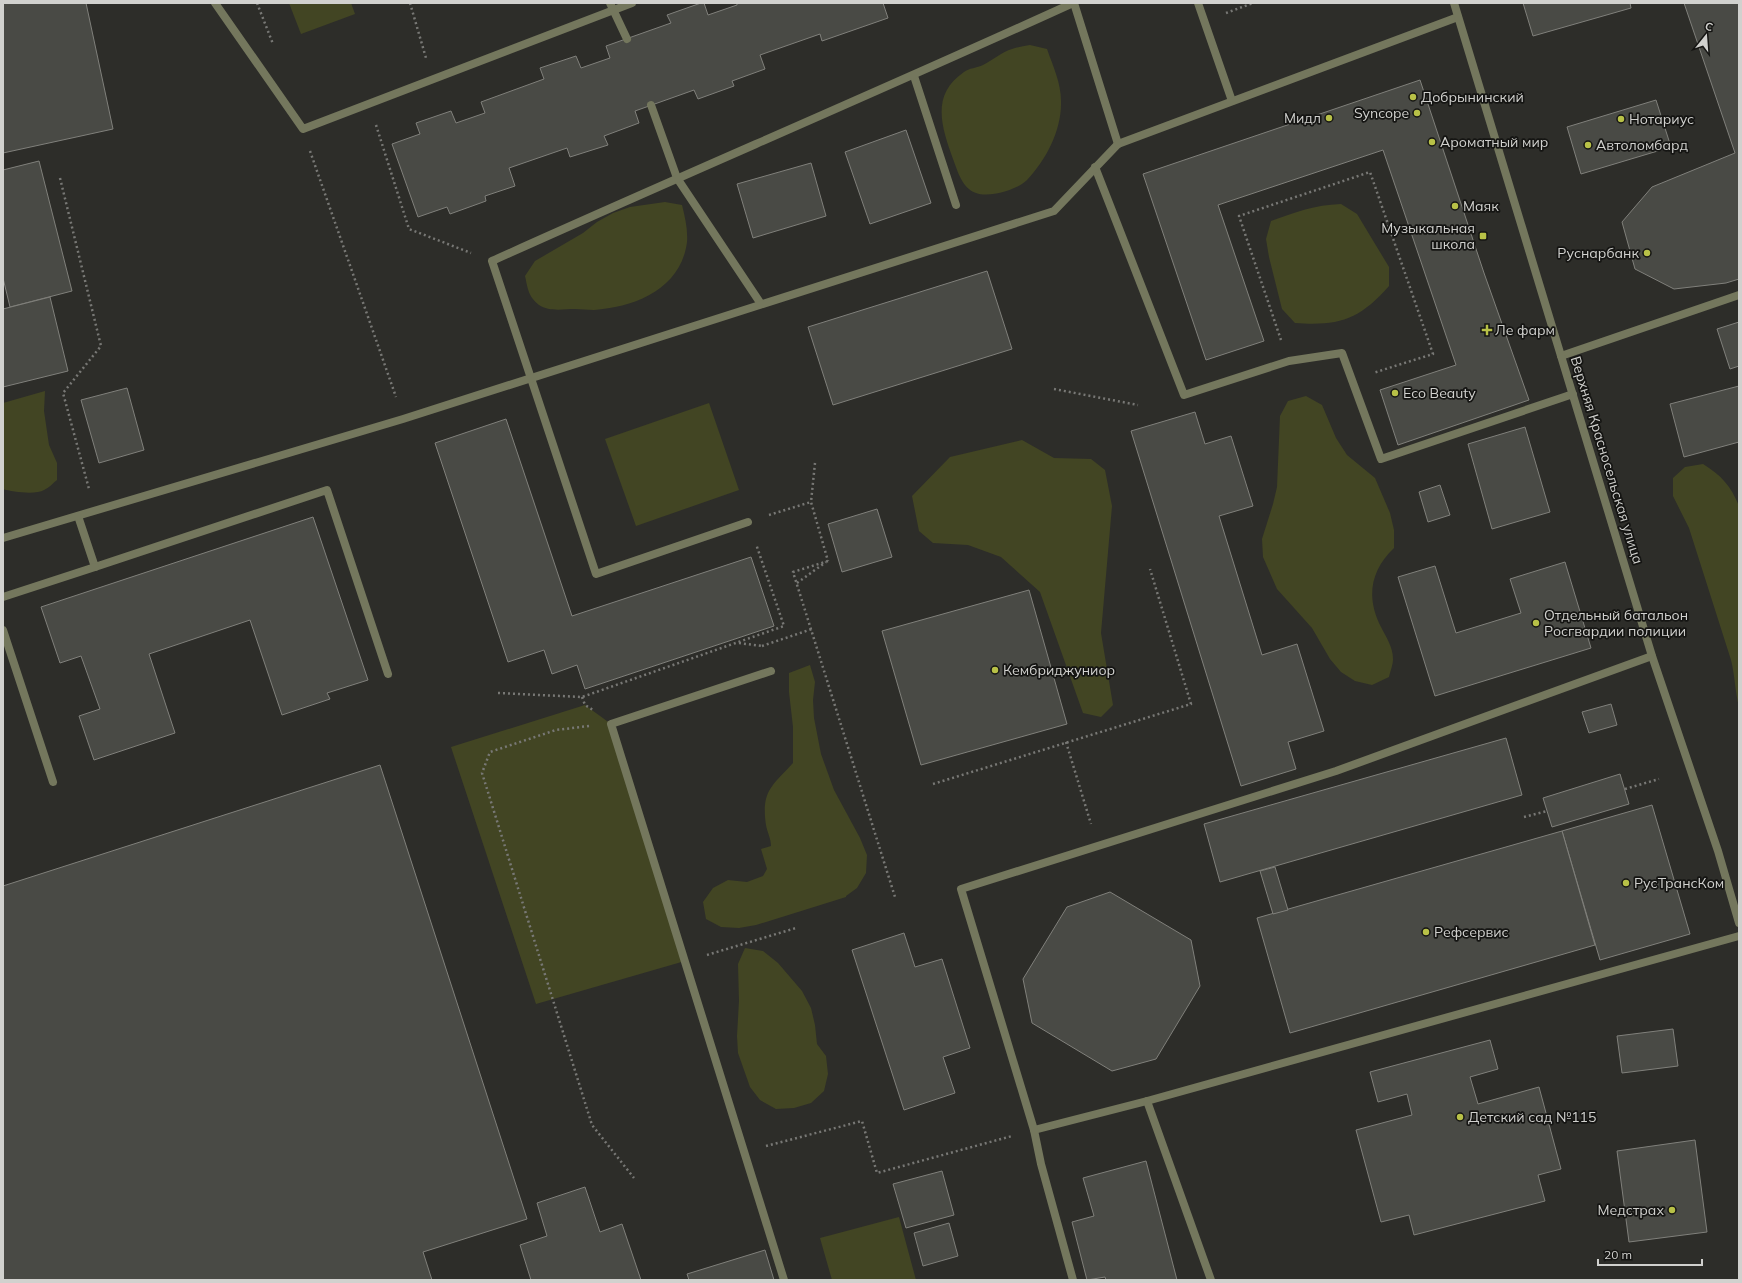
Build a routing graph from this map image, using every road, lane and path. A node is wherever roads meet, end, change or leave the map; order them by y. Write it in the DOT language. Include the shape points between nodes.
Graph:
graph roads {
  1 [pos="215,3"];
  2 [pos="256,3"];
  3 [pos="410,3"];
  4 [pos="632,3"];
  5 [pos="1074,3"];
  6 [pos="1198,3"];
  7 [pos="1253,3"];
  8 [pos="1454,3"];
  9 [pos="612,7"];
  10 [pos="1227,13"];
  11 [pos="1458,17"];
  12 [pos="627,39"];
  13 [pos="275,49"];
  14 [pos="914,76"];
  15 [pos="432,80"];
  16 [pos="1232,101"];
  17 [pos="369,104"];
  18 [pos="651,105"];
  19 [pos="303,129"];
  20 [pos="1118,144"];
  21 [pos="1095,167"];
  22 [pos="60,178"];
  23 [pos="677,178"];
  24 [pos="956,205"];
  25 [pos="492,261"];
  26 [pos="1739,295"];
  27 [pos="761,304"];
  28 [pos="1562,356"];
  29 [pos="1289,361"];
  30 [pos="531,378"];
  31 [pos="1353,380"];
  32 [pos="1054,389"];
  33 [pos="1573,394"];
  34 [pos="1138,405"];
  35 [pos="403,419"];
  36 [pos="815,463"];
  37 [pos="810,502"];
  38 [pos="95,511"];
  39 [pos="78,516"];
  40 [pos="767,516"];
  41 [pos="748,522"];
  42 [pos="3,538"];
  43 [pos="828,561"];
  44 [pos="95,567"];
  45 [pos="1150,568"];
  46 [pos="797,583"];
  47 [pos="3,597"];
  48 [pos="812,629"];
  49 [pos="3,630"];
  50 [pos="762,646"];
  51 [pos="1652,656"];
  52 [pos="771,671"];
  53 [pos="388,674"];
  54 [pos="498,693"];
  55 [pos="582,697"];
  56 [pos="585,705"];
  57 [pos="611,724"];
  58 [pos="1066,742"];
  59 [pos="1659,779"];
  60 [pos="53,782"];
  61 [pos="933,784"];
  62 [pos="1624,789"];
  63 [pos="1547,811"];
  64 [pos="1524,817"];
  65 [pos="1093,830"];
  66 [pos="895,896"];
  67 [pos="1739,923"];
  68 [pos="796,928"];
  69 [pos="1739,936"];
  70 [pos="703,956"];
  71 [pos="1147,1101"];
  72 [pos="1034,1130"];
  73 [pos="765,1146"];
  74 [pos="634,1178"];
  75 [pos="784,1280"];
  76 [pos="1073,1280"];
  77 [pos="1211,1280"];
  1 -- 19 [label="street"];
  2 -- 13 [label="path"];
  3 -- 15 [label="path"];
  4 -- 9 [label="street"];
  5 -- 14 [label="street"];
  5 -- 20 [label="street"];
  6 -- 16 [label="street"];
  7 -- 10 [label="path"];
  8 -- 11 [label="street, Верхняя Красносельская улица"];
  9 -- 12 [label="street"];
  9 -- 15 [label="street"];
  11 -- 16 [label="street"];
  11 -- 28 [label="street, Верхняя Красносельская улица"];
  14 -- 23 [label="street"];
  14 -- 24 [label="street"];
  15 -- 17 [label="street"];
  16 -- 20 [label="street"];
  17 -- 19 [label="street"];
  17 -- 25 [label="path" via="409,229"];
  18 -- 23 [label="street"];
  19 -- 35 [label="path"];
  20 -- 21 [label="street"];
  21 -- 27 [label="street" via="1054,211"];
  21 -- 29 [label="street" via="1184,395"];
  22 -- 38 [label="path" via="101,346 64,393"];
  23 -- 25 [label="street"];
  23 -- 27 [label="street"];
  25 -- 30 [label="street"];
  26 -- 28 [label="street"];
  27 -- 30 [label="street"];
  28 -- 33 [label="street, Верхняя Красносельская улица"];
  29 -- 31 [label="street" via="1342,353"];
  29 -- 31 [label="path" via="1239,216 1370,172 1433,354"];
  30 -- 35 [label="street"];
  30 -- 41 [label="street" via="596,574"];
  31 -- 33 [label="street" via="1381,459"];
  32 -- 34 [label="path"];
  33 -- 51 [label="street, Верхняя Красносельская улица"];
  35 -- 38 [label="street"];
  36 -- 37 [label="path"];
  37 -- 40 [label="path"];
  37 -- 43 [label="path"];
  38 -- 39 [label="street"];
  39 -- 42 [label="street"];
  39 -- 44 [label="street"];
  41 -- 55 [label="path" via="784,626"];
  43 -- 46 [label="path"];
  43 -- 46 [label="path" via="794,572"];
  44 -- 47 [label="street"];
  44 -- 53 [label="street" via="327,490"];
  45 -- 58 [label="path" via="1191,704"];
  46 -- 48 [label="path"];
  48 -- 50 [label="path"];
  48 -- 66 [label="path"];
  49 -- 60 [label="street"];
  51 -- 67 [label="street, Верхняя Красносельская улица" via="1718,851"];
  51 -- 72 [label="street" via="1336,771 961,889"];
  52 -- 57 [label="street"];
  54 -- 55 [label="path"];
  55 -- 56 [label="path"];
  57 -- 74 [label="path" via="556,730 490,752 482,773 592,1125"];
  57 -- 75 [label="street"];
  58 -- 61 [label="path"];
  58 -- 65 [label="path"];
  59 -- 62 [label="path"];
  63 -- 64 [label="path"];
  68 -- 70 [label="path"];
  69 -- 71 [label="street"];
  71 -- 72 [label="street"];
  71 -- 77 [label="street"];
  72 -- 73 [label="path" via="877,1172 862,1121"];
  72 -- 76 [label="street"];
}
